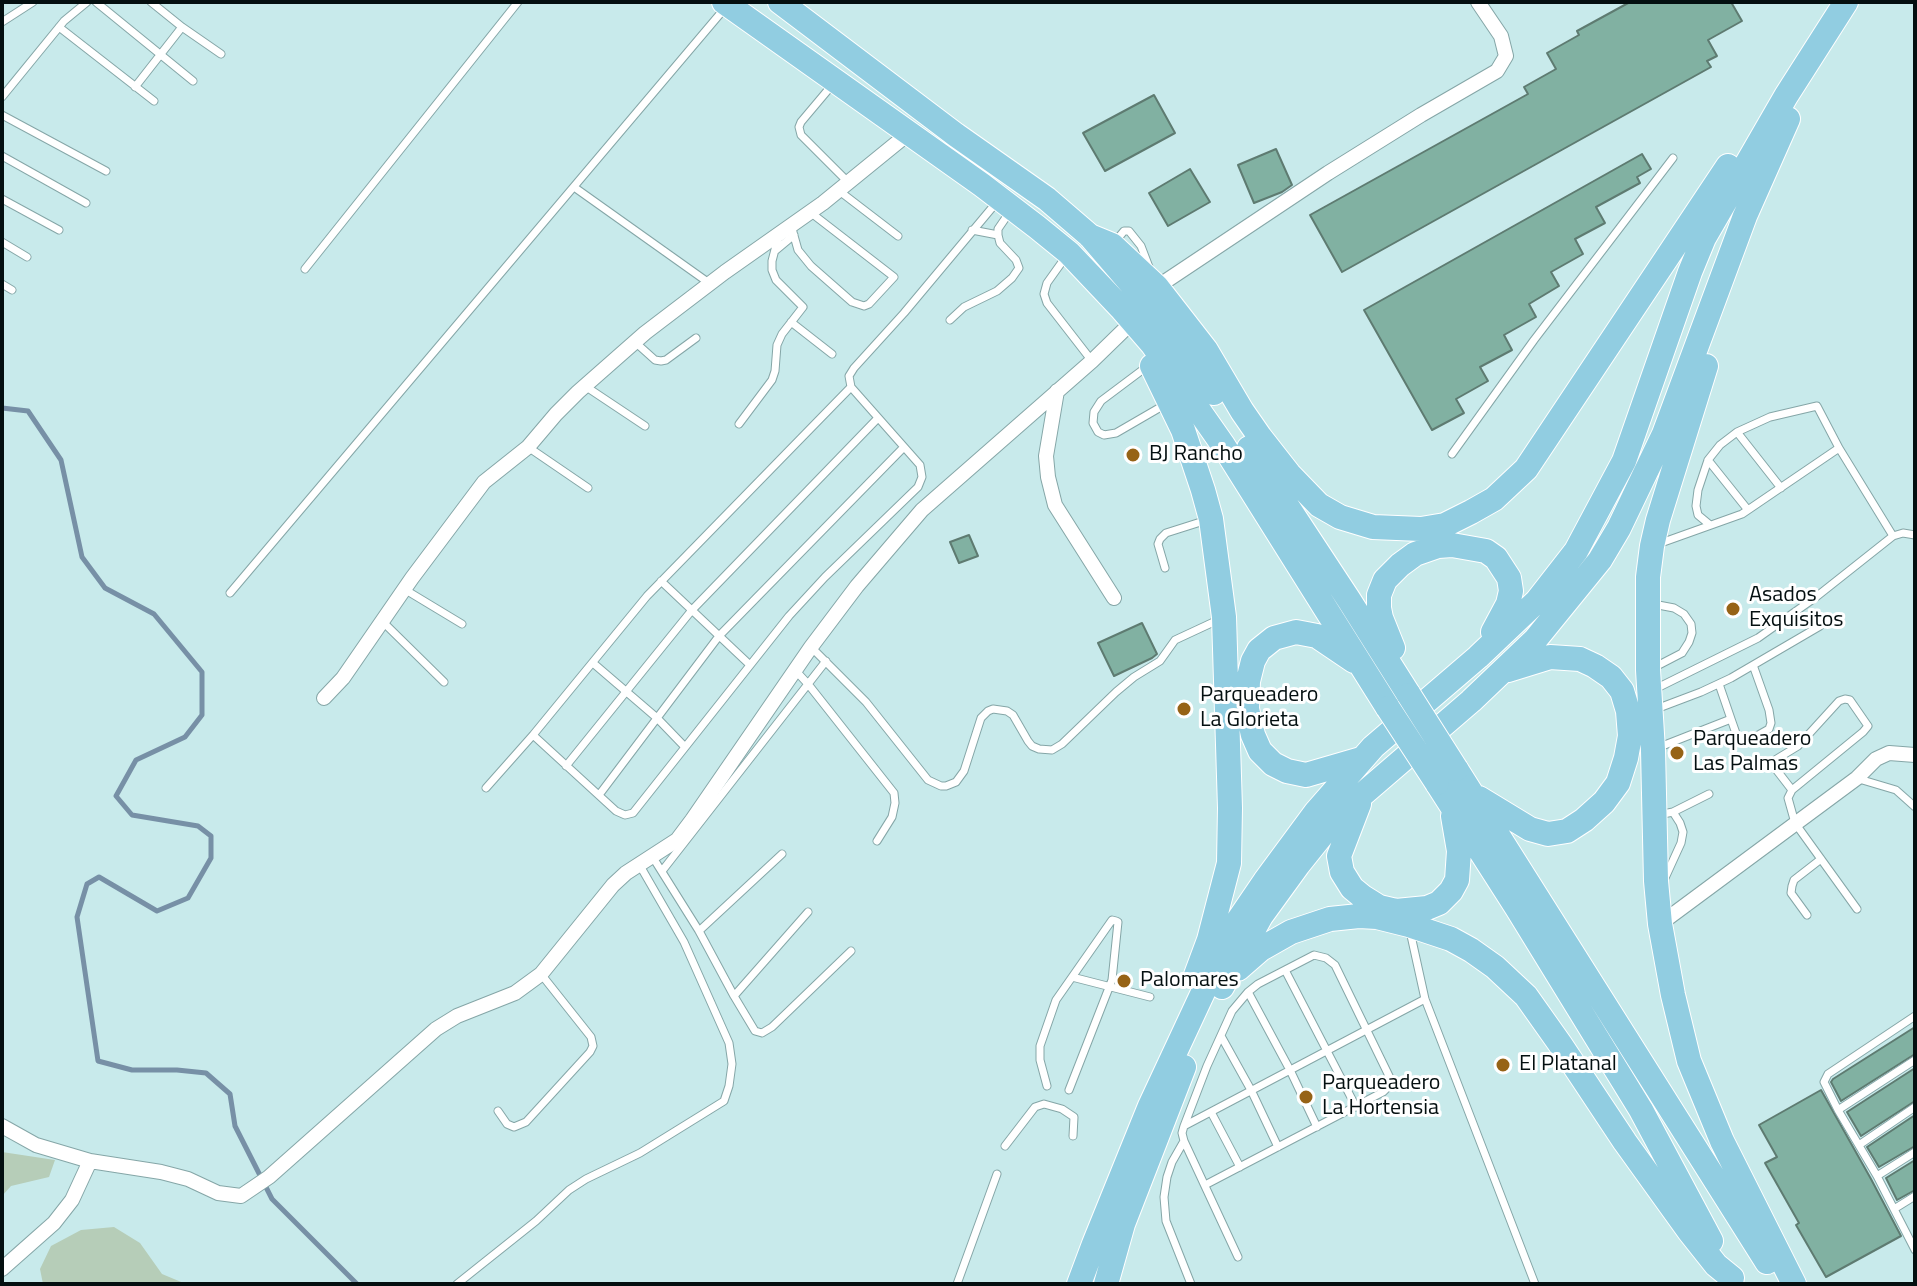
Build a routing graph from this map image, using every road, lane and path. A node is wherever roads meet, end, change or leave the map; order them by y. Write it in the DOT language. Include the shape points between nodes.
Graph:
graph roads {
  1 [pos="33,2"];
  2 [pos="87,2"];
  3 [pos="96,2"];
  4 [pos="151,2"];
  5 [pos="518,2"];
  6 [pos="780,2"];
  7 [pos="1478,2"];
  8 [pos="726,3"];
  9 [pos="1842,9"];
  10 [pos="2,22"];
  11 [pos="59,27"];
  12 [pos="182,27"];
  13 [pos="160,54"];
  14 [pos="221,54"];
  15 [pos="193,81"];
  16 [pos="835,82"];
  17 [pos="135,87"];
  18 [pos="2,97"];
  19 [pos="154,101"];
  20 [pos="1796,102"];
  21 [pos="2,115"];
  22 [pos="909,133"];
  23 [pos="2,156"];
  24 [pos="1673,158"];
  25 [pos="106,171"];
  26 [pos="843,186"];
  27 [pos="574,187"];
  28 [pos="2,199"];
  29 [pos="86,203"];
  30 [pos="1006,203"];
  31 [pos="810,212"];
  32 [pos="59,230"];
  33 [pos="972,230"];
  34 [pos="788,231"];
  35 [pos="998,235"];
  36 [pos="898,236"];
  37 [pos="1101,240"];
  38 [pos="2,242"];
  39 [pos="774,252"];
  40 [pos="1069,253"];
  41 [pos="27,257"];
  42 [pos="305,269"];
  43 [pos="2,284"];
  44 [pos="710,284"];
  45 [pos="1157,287"];
  46 [pos="12,290"];
  47 [pos="1125,317"];
  48 [pos="950,320"];
  49 [pos="791,322"];
  50 [pos="696,338"];
  51 [pos="635,342"];
  52 [pos="832,354"];
  53 [pos="1092,361"];
  54 [pos="1151,364"];
  55 [pos="585,386"];
  56 [pos="851,387"];
  57 [pos="1057,391"];
  58 [pos="1170,401"];
  59 [pos="878,418"];
  60 [pos="739,424"];
  61 [pos="645,426"];
  62 [pos="1737,432"];
  63 [pos="528,447"];
  64 [pos="904,447"];
  65 [pos="1839,448"];
  66 [pos="1452,454"];
  67 [pos="1708,460"];
  68 [pos="588,488"];
  69 [pos="1781,488"];
  70 [pos="1748,510"];
  71 [pos="1211,519"];
  72 [pos="1710,525"];
  73 [pos="1915,535"];
  74 [pos="1893,536"];
  75 [pos="1652,546"];
  76 [pos="1165,568"];
  77 [pos="661,581"];
  78 [pos="404,589"];
  79 [pos="230,593"];
  80 [pos="1114,598"];
  81 [pos="1647,603"];
  82 [pos="692,610"];
  83 [pos="1224,617"];
  84 [pos="382,621"];
  85 [pos="462,624"];
  86 [pos="1820,626"];
  87 [pos="719,636"];
  88 [pos="811,647"];
  89 [pos="1478,657"];
  90 [pos="826,661"];
  91 [pos="593,663"];
  92 [pos="750,665"];
  93 [pos="1753,665"];
  94 [pos="1363,668"];
  95 [pos="795,670"];
  96 [pos="1502,672"];
  97 [pos="444,682"];
  98 [pos="808,684"];
  99 [pos="1719,684"];
  100 [pos="627,691"];
  101 [pos="1649,691"];
  102 [pos="324,698"];
  103 [pos="1399,702"];
  104 [pos="657,718"];
  105 [pos="1731,719"];
  106 [pos="533,735"];
  107 [pos="685,747"];
  108 [pos="1653,750"];
  109 [pos="1915,755"];
  110 [pos="1363,759"];
  111 [pos="566,766"];
  112 [pos="1857,778"];
  113 [pos="486,788"];
  114 [pos="1792,790"];
  115 [pos="1363,794"];
  116 [pos="1709,794"];
  117 [pos="599,795"];
  118 [pos="1461,799"];
  119 [pos="1915,807"];
  120 [pos="1664,814"];
  121 [pos="1795,823"];
  122 [pos="877,841"];
  123 [pos="782,854"];
  124 [pos="1821,859"];
  125 [pos="645,860"];
  126 [pos="662,871"];
  127 [pos="1857,909"];
  128 [pos="808,912"];
  129 [pos="1807,915"];
  130 [pos="1660,924"];
  131 [pos="1409,925"];
  132 [pos="699,931"];
  133 [pos="851,951"];
  134 [pos="1285,970"];
  135 [pos="541,974"];
  136 [pos="1072,977"];
  137 [pos="1225,982"];
  138 [pos="1109,986"];
  139 [pos="1248,992"];
  140 [pos="734,996"];
  141 [pos="1150,997"];
  142 [pos="1425,999"];
  143 [pos="1915,1016"];
  144 [pos="1367,1029"];
  145 [pos="1221,1036"];
  146 [pos="1326,1051"];
  147 [pos="1915,1060"];
  148 [pos="1290,1070"];
  149 [pos="1047,1086"];
  150 [pos="1069,1090"];
  151 [pos="1251,1090"];
  152 [pos="1150,1106"];
  153 [pos="1356,1107"];
  154 [pos="1915,1107"];
  155 [pos="1838,1110"];
  156 [pos="498,1111"];
  157 [pos="1211,1112"];
  158 [pos="2,1126"];
  159 [pos="1184,1126"];
  160 [pos="1317,1127"];
  161 [pos="1073,1136"];
  162 [pos="1184,1141"];
  163 [pos="1859,1145"];
  164 [pos="1005,1146"];
  165 [pos="1278,1147"];
  166 [pos="1915,1152"];
  167 [pos="90,1161"];
  168 [pos="1240,1167"];
  169 [pos="997,1174"];
  170 [pos="1877,1176"];
  171 [pos="1205,1185"];
  172 [pos="1915,1196"];
  173 [pos="1894,1209"];
  174 [pos="1914,1245"];
  175 [pos="1238,1257"];
  176 [pos="2,1269"];
  177 [pos="1732,1282"];
  178 [pos="457,1284"];
  179 [pos="957,1284"];
  180 [pos="1079,1284"];
  181 [pos="1106,1284"];
  182 [pos="1191,1284"];
  183 [pos="1535,1284"];
  184 [pos="1781,1284"];
  185 [pos="1794,1284"];
  1 -- 10 [label="lane"];
  2 -- 11 [label="lane"];
  3 -- 13 [label="lane"];
  4 -- 12 [label="lane"];
  5 -- 42 [label="lane"];
  6 -- 37 [label="main road"];
  7 -- 45 [label="street" via="1504,46 1506,56 1497,71 1341,165"];
  8 -- 16 [label="main road"];
  8 -- 27 [label="lane"];
  9 -- 20 [label="main road"];
  9 -- 45 [label="main road" via="1700,206 1526,469 1494,499 1445,525 1373,527 1319,505 1260,437 1206,350"];
  9 -- 89 [label="main road" via="1704,238 1624,461 1576,551 1537,601"];
  11 -- 17 [label="lane"];
  11 -- 18 [label="lane"];
  12 -- 13 [label="lane"];
  12 -- 14 [label="lane"];
  13 -- 15 [label="lane"];
  13 -- 17 [label="lane"];
  16 -- 22 [label="main road"];
  16 -- 26 [label="lane" via="799,127"];
  17 -- 19 [label="lane"];
  20 -- 75 [label="main road" via="1700,384"];
  20 -- 96 [label="main road" via="1745,216 1664,434 1619,528 1580,587"];
  21 -- 25 [label="lane"];
  22 -- 26 [label="street"];
  22 -- 30 [label="main road"];
  23 -- 29 [label="lane"];
  24 -- 66 [label="lane"];
  26 -- 31 [label="street"];
  26 -- 36 [label="lane"];
  27 -- 44 [label="lane"];
  27 -- 79 [label="lane"];
  28 -- 32 [label="lane"];
  30 -- 33 [label="lane"];
  30 -- 35 [label="lane"];
  30 -- 40 [label="main road"];
  31 -- 34 [label="street"];
  31 -- 34 [label="lane" via="894,277 869,304 858,305 822,275 802,256"];
  33 -- 35 [label="lane"];
  33 -- 56 [label="lane" via="854,368"];
  34 -- 39 [label="lane"];
  34 -- 39 [label="lane"];
  34 -- 44 [label="street"];
  35 -- 48 [label="lane" via="1019,268 997,291"];
  37 -- 45 [label="main road"];
  37 -- 103 [label="main road" via="1176,336 1349,600"];
  38 -- 41 [label="lane"];
  39 -- 49 [label="lane" via="776,280 803,307"];
  40 -- 47 [label="main road"];
  40 -- 53 [label="lane" via="1044,294"];
  43 -- 46 [label="lane"];
  44 -- 51 [label="street"];
  47 -- 53 [label="street"];
  47 -- 54 [label="main road"];
  47 -- 94 [label="main road" via="1153,345 1223,445"];
  49 -- 52 [label="lane"];
  49 -- 60 [label="lane" via="777,345 772,380"];
  50 -- 51 [label="lane" via="661,361"];
  51 -- 55 [label="street"];
  53 -- 57 [label="street"];
  54 -- 58 [label="main road"];
  54 -- 58 [label="lane" via="1101,401 1093,423 1104,435 1116,433"];
  55 -- 61 [label="lane"];
  55 -- 63 [label="street"];
  56 -- 59 [label="lane"];
  56 -- 77 [label="lane"];
  57 -- 80 [label="street" via="1046,456 1055,505"];
  57 -- 88 [label="street" via="922,510"];
  58 -- 71 [label="main road"];
  59 -- 64 [label="lane"];
  59 -- 82 [label="lane"];
  62 -- 65 [label="lane" via="1770,417 1817,406"];
  62 -- 67 [label="lane"];
  62 -- 69 [label="lane"];
  63 -- 68 [label="lane"];
  63 -- 78 [label="street" via="484,482"];
  64 -- 87 [label="lane"];
  64 -- 92 [label="lane" via="920,465 918,487 825,577"];
  65 -- 69 [label="lane"];
  65 -- 74 [label="lane"];
  67 -- 70 [label="lane"];
  67 -- 72 [label="lane" via="1696,506"];
  69 -- 70 [label="lane"];
  70 -- 72 [label="lane"];
  71 -- 76 [label="lane" via="1160,539"];
  71 -- 83 [label="main road"];
  72 -- 75 [label="lane"];
  73 -- 74 [label="lane"];
  74 -- 101 [label="lane" via="1758,638"];
  75 -- 81 [label="main road"];
  77 -- 82 [label="lane"];
  77 -- 91 [label="lane"];
  78 -- 84 [label="street"];
  78 -- 85 [label="lane"];
  81 -- 101 [label="main road"];
  81 -- 101 [label="lane" via="1684,614 1692,633"];
  82 -- 87 [label="lane"];
  82 -- 100 [label="lane"];
  83 -- 90 [label="lane" via="1175,640 1160,661 1116,692 1058,747 1032,746 1013,715 1001,709 988,711 964,771 946,786 928,780"];
  83 -- 152 [label="main road" via="1229,863 1209,940"];
  84 -- 97 [label="lane"];
  84 -- 102 [label="street"];
  86 -- 93 [label="lane"];
  87 -- 92 [label="lane"];
  87 -- 104 [label="lane"];
  88 -- 90 [label="lane"];
  88 -- 95 [label="street"];
  89 -- 103 [label="main road" via="1508,604 1511,591 1503,568 1486,551 1471,548 1438,546 1415,554 1385,580 1379,595 1381,618 1406,676"];
  89 -- 110 [label="main road"];
  90 -- 98 [label="lane"];
  91 -- 100 [label="lane"];
  91 -- 106 [label="lane"];
  92 -- 107 [label="lane"];
  93 -- 99 [label="lane"];
  93 -- 105 [label="lane" via="1769,710 1769,729 1738,739"];
  94 -- 103 [label="main road"];
  94 -- 110 [label="main road" via="1317,636 1296,632 1274,638 1253,661 1247,709 1260,751 1287,771 1306,775"];
  95 -- 98 [label="lane"];
  95 -- 125 [label="street" via="677,840"];
  96 -- 115 [label="main road"];
  96 -- 118 [label="main road" via="1550,657 1580,659 1611,677 1622,691 1630,736 1618,783 1584,820 1567,831 1548,834"];
  98 -- 122 [label="lane" via="894,793 892,817"];
  98 -- 126 [label="lane"];
  99 -- 101 [label="lane"];
  99 -- 105 [label="lane"];
  100 -- 104 [label="lane"];
  100 -- 111 [label="lane"];
  101 -- 108 [label="main road"];
  103 -- 118 [label="main road, bridge"];
  104 -- 107 [label="lane"];
  104 -- 117 [label="lane"];
  105 -- 108 [label="lane"];
  106 -- 111 [label="lane"];
  106 -- 113 [label="lane"];
  107 -- 117 [label="lane" via="633,813 616,811"];
  108 -- 120 [label="main road"];
  109 -- 112 [label="street" via="1889,753"];
  110 -- 152 [label="main road" via="1316,812 1233,928"];
  111 -- 117 [label="lane"];
  112 -- 119 [label="lane" via="1896,790"];
  112 -- 121 [label="street"];
  114 -- 114 [label="lane" via="1868,726 1850,700 1839,701 1798,746 1775,760"];
  114 -- 121 [label="lane" via="1788,798"];
  115 -- 118 [label="main road" via="1339,856 1342,872 1363,897 1396,911 1427,908 1451,891 1457,880"];
  115 -- 137 [label="main road" via="1298,865 1261,916"];
  116 -- 120 [label="lane"];
  118 -- 177 [label="main road" via="1517,908 1641,1110"];
  118 -- 184 [label="main road"];
  120 -- 130 [label="main road" via="1657,895"];
  121 -- 124 [label="lane"];
  121 -- 130 [label="street"];
  123 -- 132 [label="lane"];
  124 -- 127 [label="lane"];
  124 -- 129 [label="lane" via="1792,886 1791,893"];
  125 -- 126 [label="lane"];
  125 -- 135 [label="street" via="613,885"];
  125 -- 178 [label="lane" via="729,1043 732,1064 724,1101 569,1190"];
  126 -- 132 [label="lane"];
  128 -- 140 [label="lane"];
  130 -- 185 [label="main road" via="1689,1061 1722,1141"];
  131 -- 137 [label="main road" via="1359,916 1312,923 1261,949"];
  131 -- 142 [label="lane"];
  131 -- 177 [label="main road" via="1471,950 1526,996 1689,1231"];
  132 -- 140 [label="lane"];
  133 -- 140 [label="lane" via="762,1033 755,1031"];
  134 -- 139 [label="lane"];
  134 -- 144 [label="lane" via="1314,955 1326,958 1335,965"];
  134 -- 146 [label="lane"];
  135 -- 156 [label="lane" via="593,1046 526,1122 514,1127"];
  135 -- 167 [label="street" via="515,993 436,1029 241,1196 161,1172"];
  136 -- 138 [label="lane"];
  136 -- 138 [label="lane" via="1112,920 1118,922"];
  136 -- 149 [label="lane" via="1056,1000 1040,1046"];
  137 -- 181 [label="main road" via="1194,1042 1123,1224"];
  138 -- 141 [label="lane"];
  138 -- 150 [label="lane"];
  139 -- 145 [label="lane"];
  139 -- 148 [label="lane"];
  142 -- 144 [label="lane"];
  142 -- 183 [label="lane"];
  143 -- 155 [label="lane" via="1828,1074 1824,1082"];
  144 -- 146 [label="lane"];
  144 -- 153 [label="lane" via="1391,1080 1383,1092"];
  145 -- 151 [label="lane"];
  145 -- 159 [label="lane"];
  146 -- 148 [label="lane"];
  146 -- 153 [label="lane"];
  147 -- 155 [label="lane"];
  148 -- 151 [label="lane"];
  148 -- 160 [label="lane"];
  151 -- 157 [label="lane"];
  151 -- 165 [label="lane"];
  152 -- 180 [label="main road"];
  153 -- 160 [label="lane"];
  154 -- 163 [label="lane"];
  155 -- 163 [label="lane"];
  157 -- 159 [label="lane"];
  157 -- 168 [label="lane"];
  158 -- 167 [label="street" via="36,1145"];
  159 -- 162 [label="lane"];
  160 -- 165 [label="lane"];
  161 -- 164 [label="lane" via="1074,1117 1044,1104 1035,1107"];
  162 -- 171 [label="lane"];
  162 -- 182 [label="lane" via="1172,1162 1164,1197 1166,1221"];
  163 -- 170 [label="lane"];
  165 -- 168 [label="lane"];
  166 -- 170 [label="lane"];
  167 -- 176 [label="street" via="72,1200 54,1223"];
  168 -- 171 [label="lane"];
  169 -- 179 [label="lane"];
  170 -- 173 [label="lane"];
  171 -- 175 [label="lane"];
  172 -- 173 [label="lane"];
  173 -- 174 [label="lane"];
}
